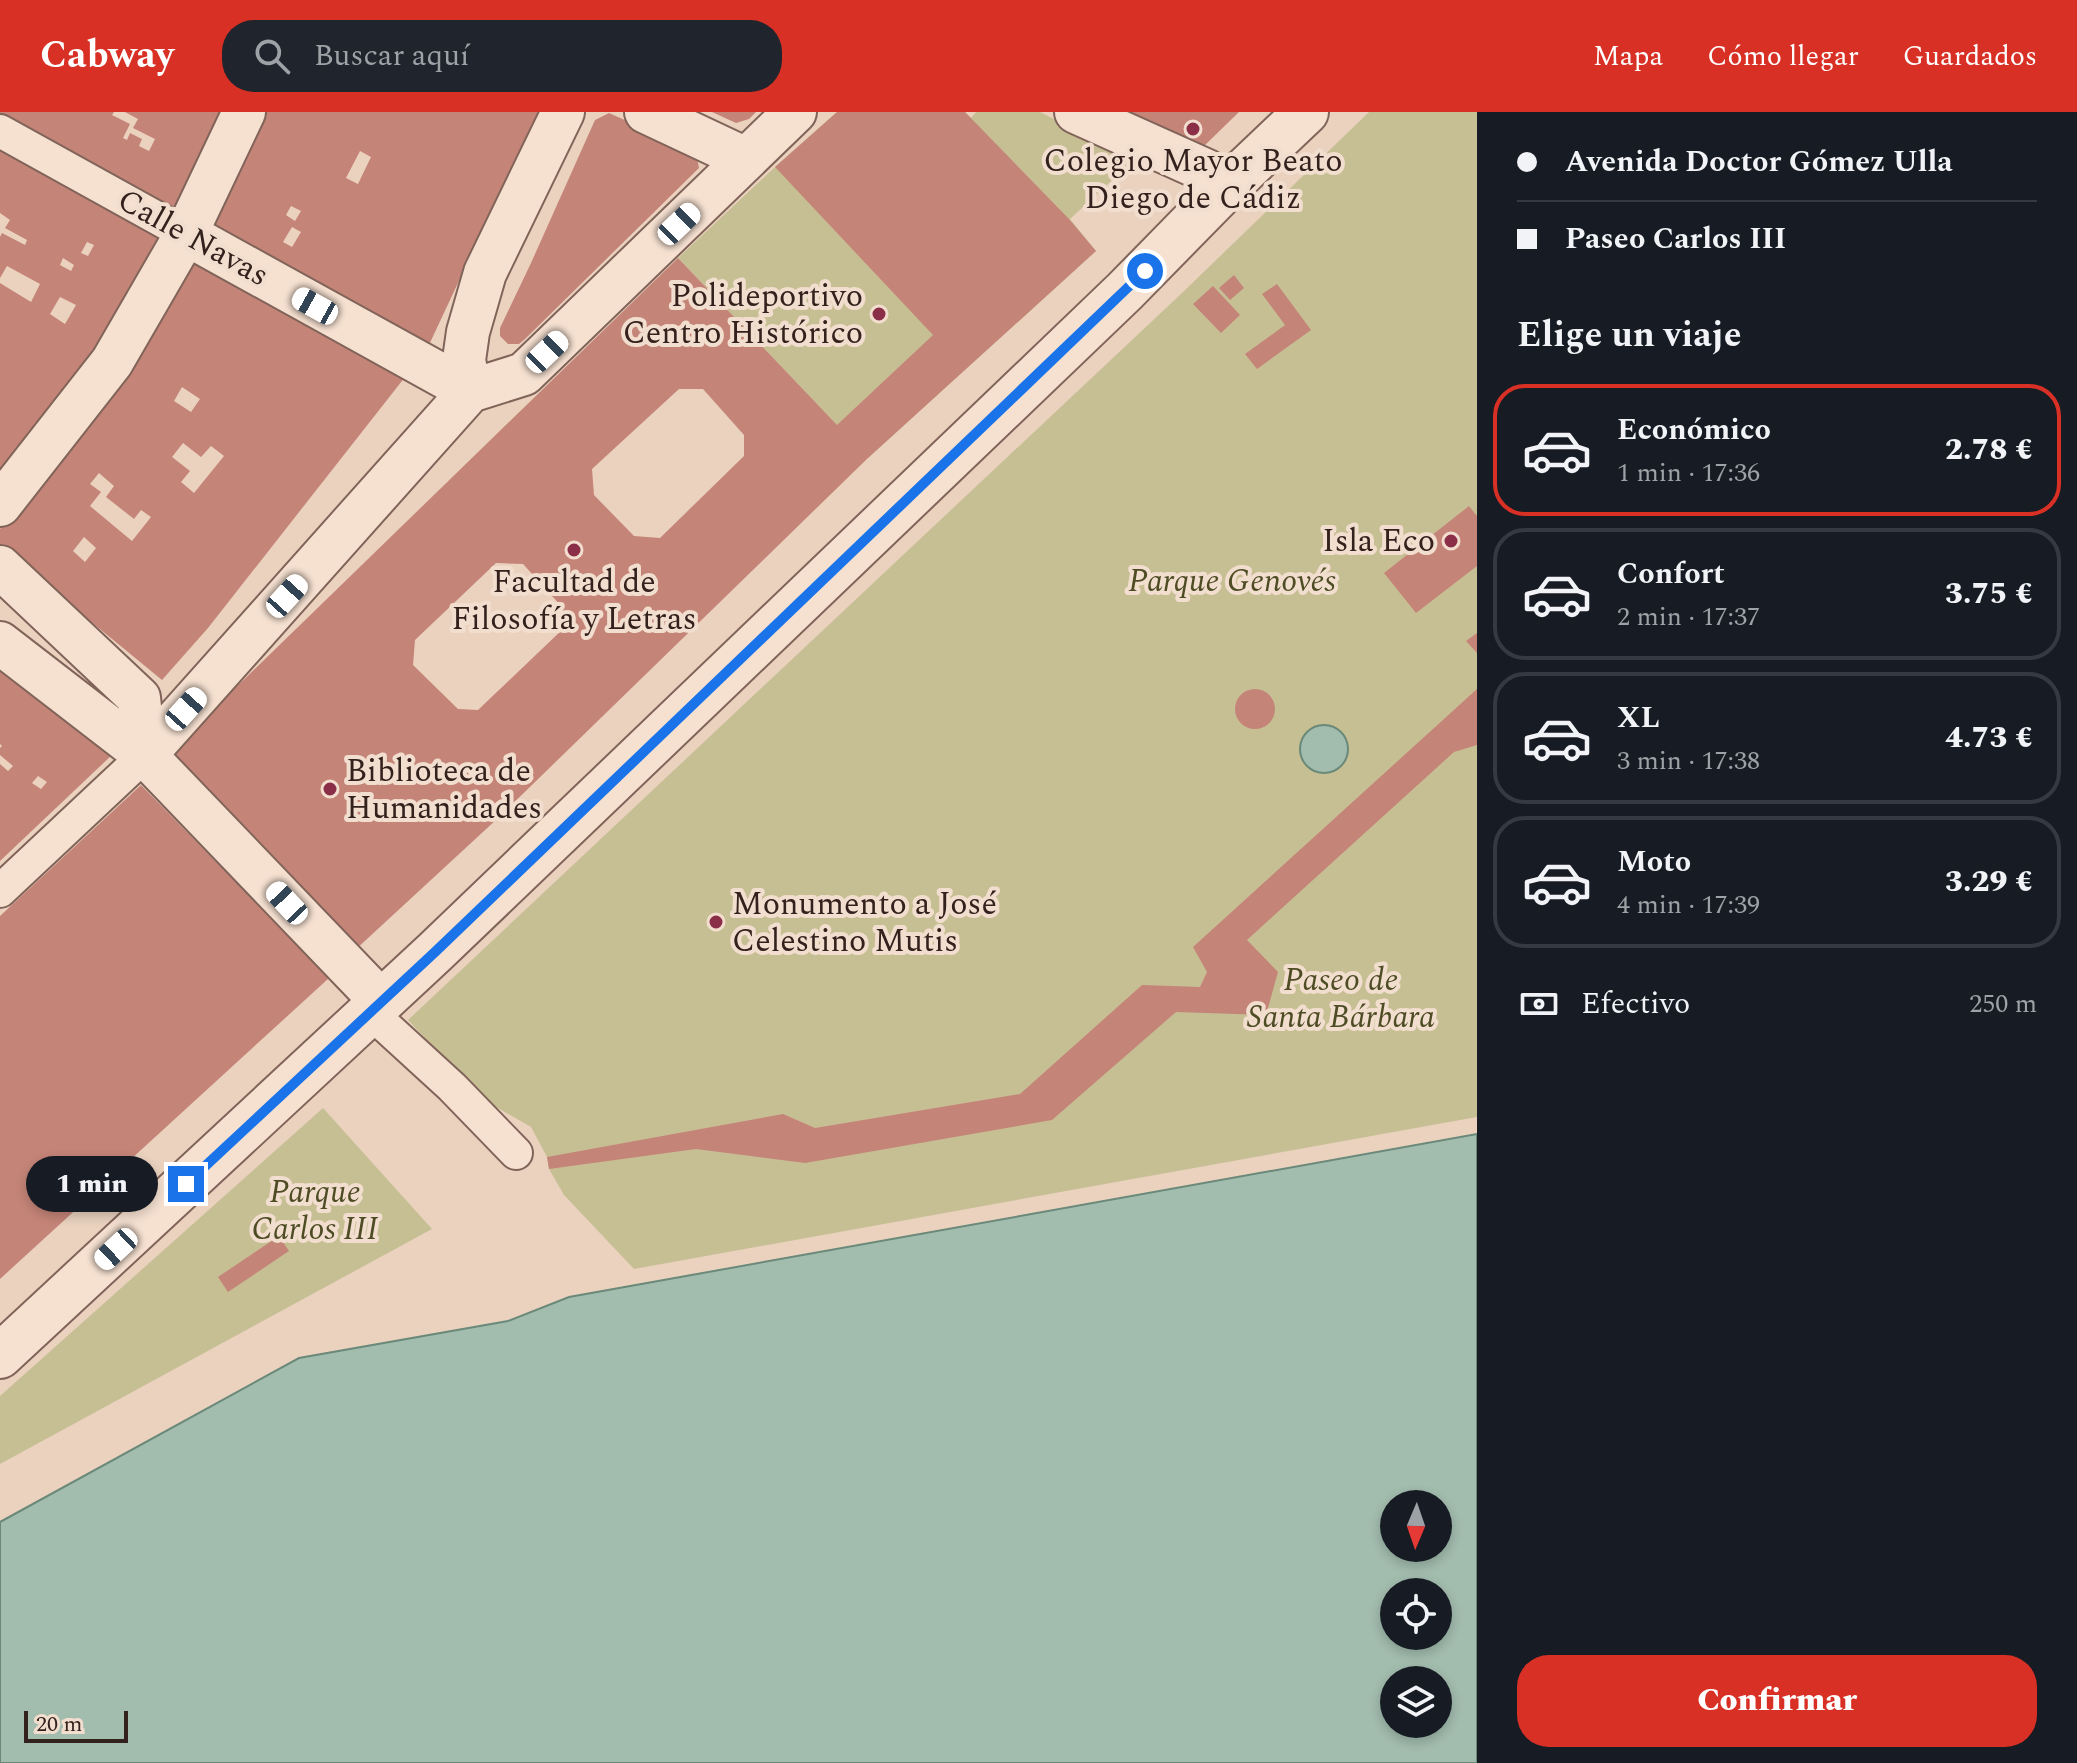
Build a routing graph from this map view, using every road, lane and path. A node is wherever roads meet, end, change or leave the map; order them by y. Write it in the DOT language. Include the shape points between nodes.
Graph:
graph roads {
  1 [pos="244,112"];
  2 [pos="563,112"];
  3 [pos="646,112"];
  4 [pos="795,112"];
  5 [pos="1076,112"];
  6 [pos="1306,112"];
  7 [pos="0,131"];
  8 [pos="746,159"];
  9 [pos="1224,190"];
  10 [pos="186,234"];
  11 [pos="470,391"];
  12 [pos="0,505"];
  13 [pos="0,567"];
  14 [pos="0,643"];
  15 [pos="145,755"];
  16 [pos="0,891"];
  17 [pos="376,1006"];
  18 [pos="516,1153"];
  19 [pos="0,1356"];
  1 -- 10 [label="street"];
  2 -- 11 [label="street" via="485,273 464,360"];
  3 -- 8 [label="street"];
  4 -- 8 [label="street"];
  5 -- 9 [label="street" via="1207,171"];
  6 -- 9 [label="street"];
  7 -- 10 [label="street, Calle Navas"];
  8 -- 11 [label="street" via="524,374"];
  9 -- 17 [label="street" via="1125,291"];
  10 -- 11 [label="street, Calle Navas"];
  10 -- 12 [label="street" via="112,362"];
  11 -- 15 [label="street"];
  13 -- 15 [label="street" via="139,698"];
  14 -- 15 [label="street"];
  15 -- 16 [label="street"];
  15 -- 17 [label="street"];
  17 -- 18 [label="street"];
  17 -- 19 [label="street"];
}
